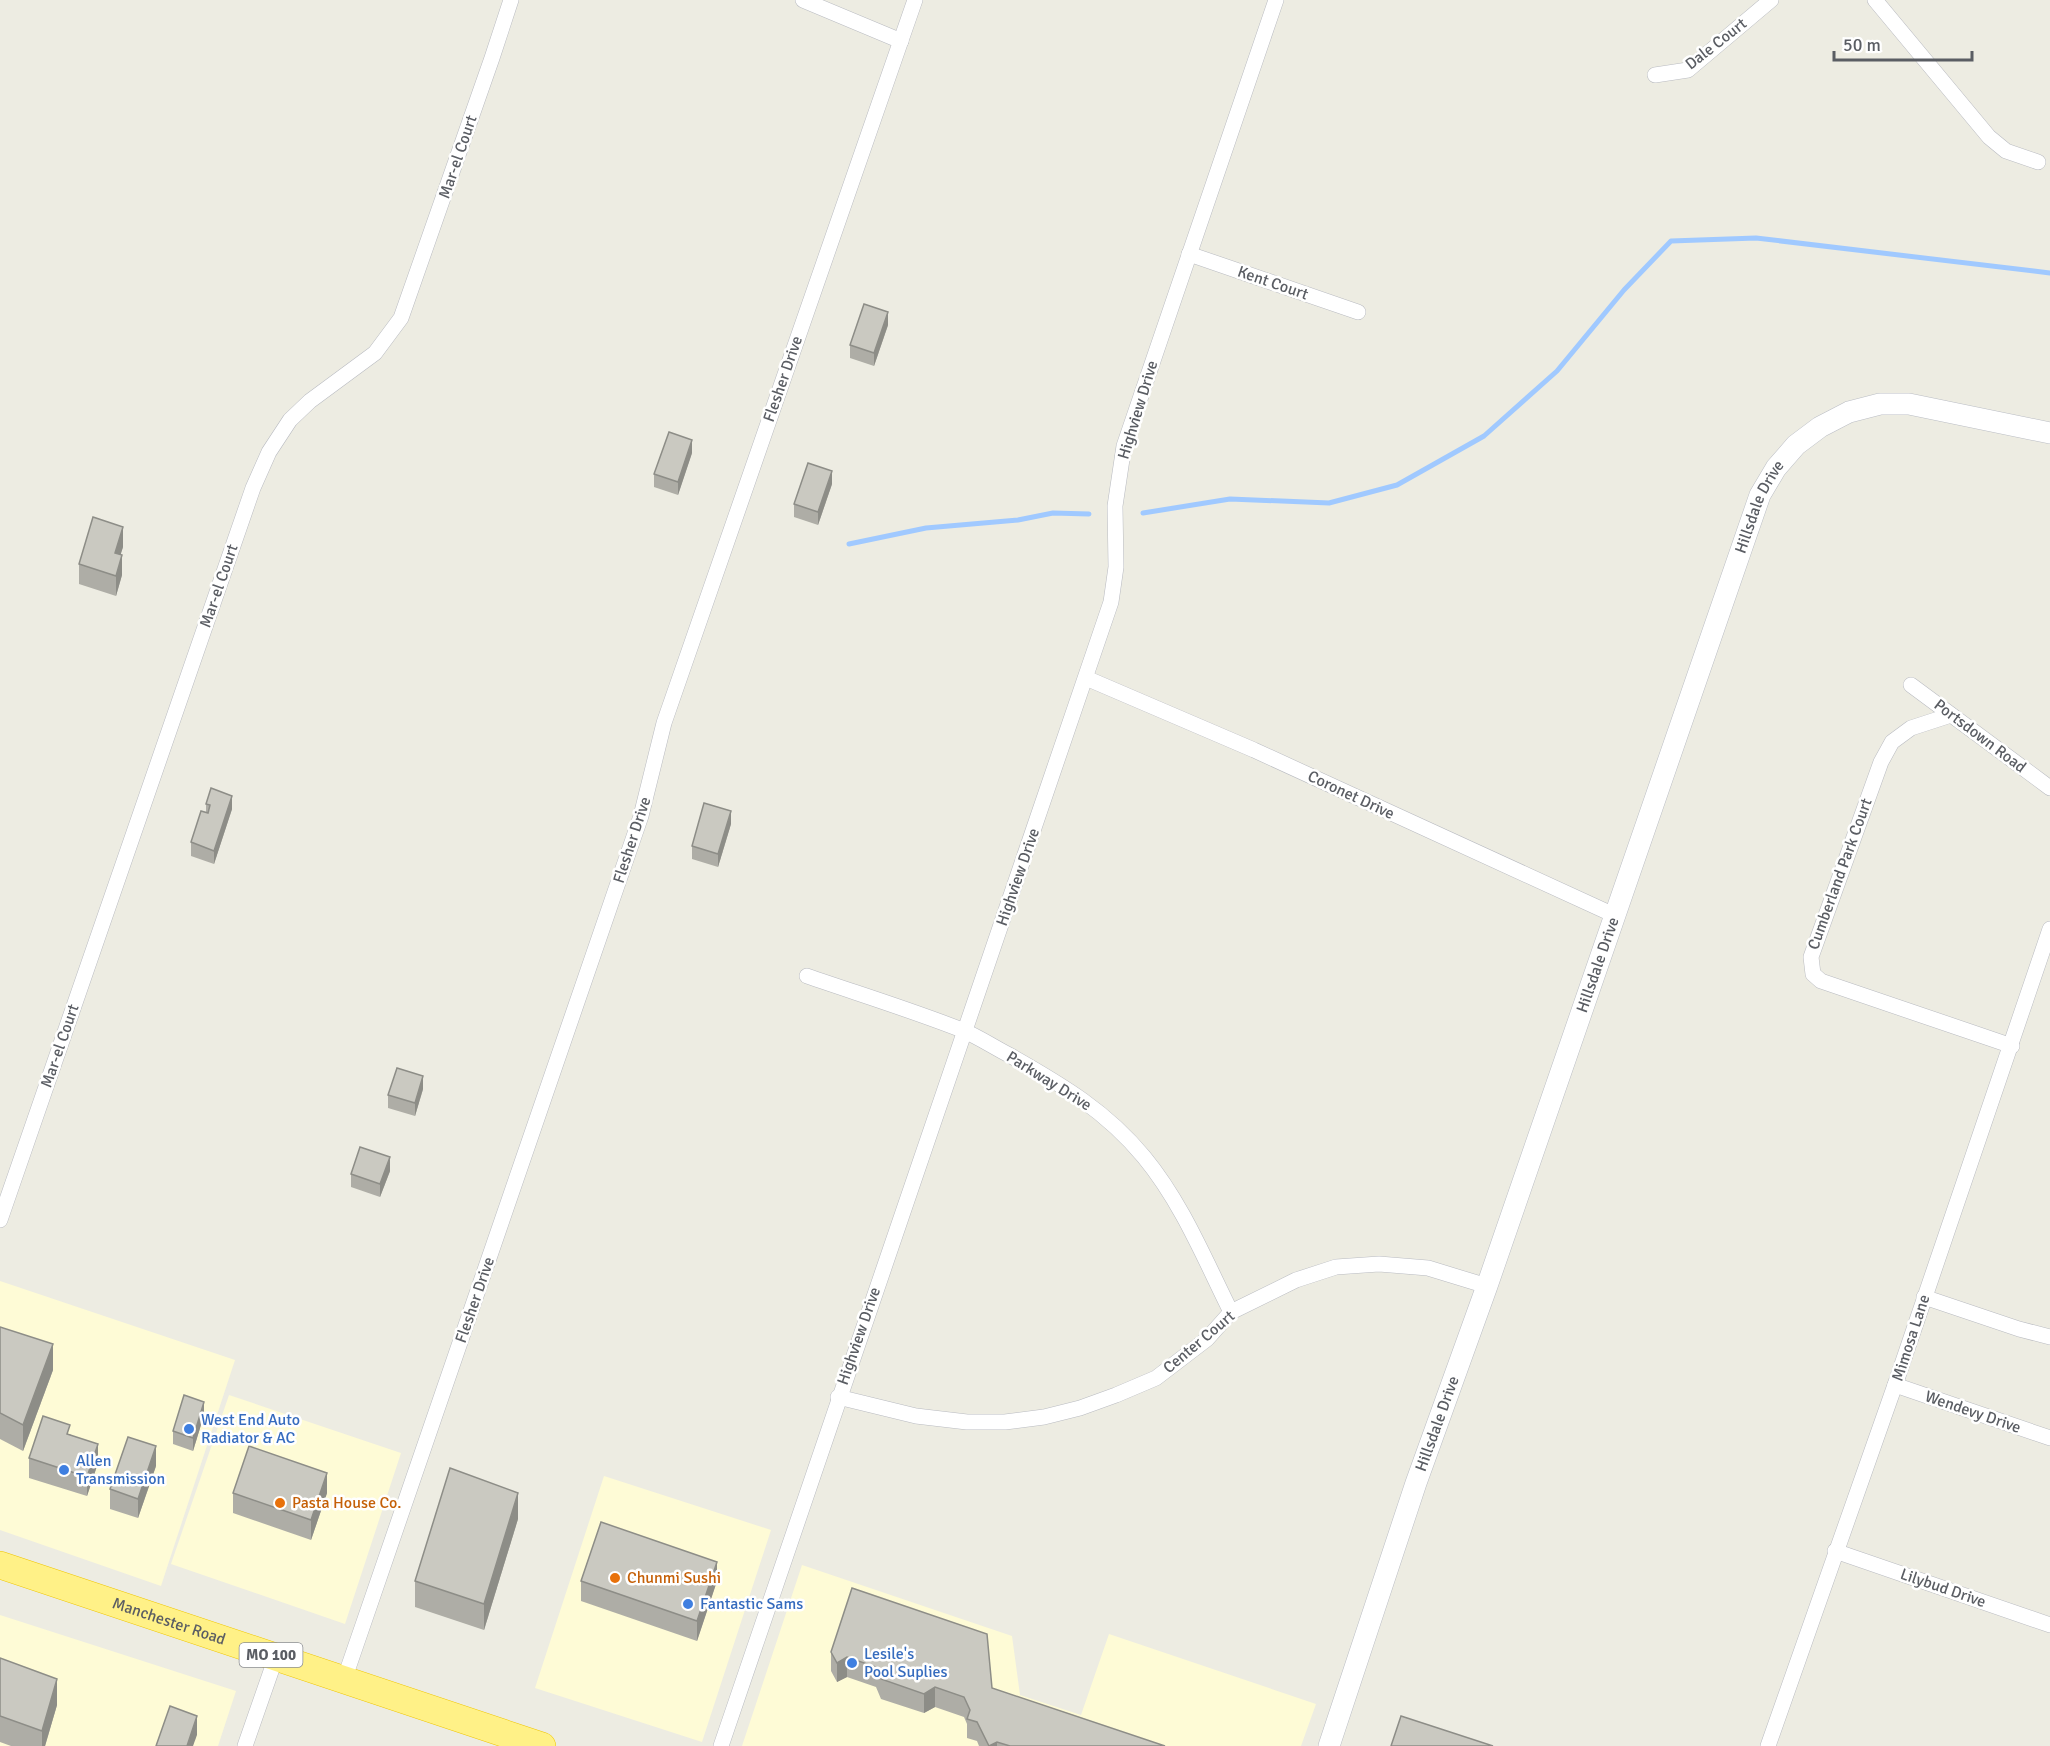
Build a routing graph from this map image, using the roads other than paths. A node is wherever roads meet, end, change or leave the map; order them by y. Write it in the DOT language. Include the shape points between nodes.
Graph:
graph roads {
  1 [pos="511,0"];
  2 [pos="803,0"];
  3 [pos="915,0"];
  4 [pos="1276,0"];
  5 [pos="1771,0"];
  6 [pos="1875,0"];
  7 [pos="901,41"];
  8 [pos="1655,75"];
  9 [pos="2038,162"];
  10 [pos="1189,254"];
  11 [pos="1358,312"];
  12 [pos="2050,434"];
  13 [pos="1086,678"];
  14 [pos="1911,685"];
  15 [pos="1951,715"];
  16 [pos="2050,788"];
  17 [pos="1614,915"];
  18 [pos="2050,929"];
  19 [pos="807,976"];
  20 [pos="965,1031"];
  21 [pos="2012,1046"];
  22 [pos="0,1220"];
  23 [pos="1486,1286"];
  24 [pos="1924,1297"];
  25 [pos="1231,1312"];
  26 [pos="2050,1337"];
  27 [pos="1895,1385"];
  28 [pos="838,1397"];
  29 [pos="2050,1438"];
  30 [pos="1835,1551"];
  31 [pos="0,1565"];
  32 [pos="2050,1625"];
  33 [pos="276,1657"];
  34 [pos="344,1680"];
  35 [pos="245,1746"];
  36 [pos="542,1746"];
  37 [pos="721,1746"];
  38 [pos="1329,1746"];
  39 [pos="1768,1746"];
  1 -- 22 [label="street, Mar-el Court" via="401,318 375,353 290,420 269,452 253,488"];
  2 -- 7 [label="street"];
  3 -- 7 [label="street, Flesher Drive"];
  4 -- 10 [label="street, Highview Drive"];
  5 -- 8 [label="street, Dale Court" via="1688,70"];
  6 -- 9 [label="street" via="1989,137 2006,151"];
  7 -- 34 [label="street, Flesher Drive" via="671,703 641,816"];
  10 -- 11 [label="street, Kent Court"];
  10 -- 13 [label="street, Highview Drive" via="1124,446 1115,506 1116,567 1111,602"];
  12 -- 17 [label="street, Hillsdale Drive" via="1909,404 1880,404 1849,412 1796,445 1760,495"];
  13 -- 17 [label="street, Coronet Drive" via="1254,750"];
  13 -- 20 [label="street, Highview Drive"];
  14 -- 15 [label="street, Portsdown Road"];
  15 -- 16 [label="street, Portsdown Road"];
  15 -- 21 [label="street, Cumberland Park Court" via="1911,728 1892,742 1881,762 1811,957 1813,974 1821,981"];
  17 -- 23 [label="street, Hillsdale Drive"];
  18 -- 21 [label="street, Mimosa Lane"];
  19 -- 20 [label="street, Parkway Drive"];
  20 -- 25 [label="street, Parkway Drive" via="1058,1082 1120,1130 1169,1191"];
  20 -- 28 [label="street, Highview Drive"];
  21 -- 24 [label="street, Mimosa Lane"];
  23 -- 25 [label="street, Center Court" via="1428,1268 1379,1264 1336,1267 1296,1280"];
  23 -- 38 [label="street, Hillsdale Drive"];
  24 -- 26 [label="street"];
  24 -- 27 [label="street, Mimosa Lane"];
  25 -- 28 [label="street, Center Court" via="1207,1339 1156,1378 1080,1408 1044,1417 967,1422 916,1416"];
  27 -- 29 [label="street, Wendevy Drive"];
  27 -- 30 [label="street, Mimosa Lane"];
  28 -- 37 [label="street, Highview Drive"];
  30 -- 32 [label="street, Lilybud Drive"];
  30 -- 39 [label="street, Mimosa Lane"];
  31 -- 33 [label="highway, Manchester Road / MO 100"];
  33 -- 34 [label="highway, Manchester Road / MO 100"];
  33 -- 35 [label="street"];
  34 -- 36 [label="highway, Manchester Road / MO 100"];
}
